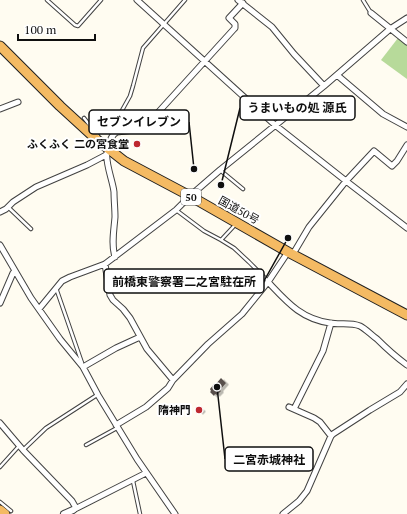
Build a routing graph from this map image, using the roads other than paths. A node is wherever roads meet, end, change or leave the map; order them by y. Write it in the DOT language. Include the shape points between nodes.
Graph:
graph roads {
  1 [pos="47,0"];
  2 [pos="102,0"];
  3 [pos="137,0"];
  4 [pos="185,0"];
  5 [pos="363,0"];
  6 [pos="240,2"];
  7 [pos="371,13"];
  8 [pos="407,18"];
  9 [pos="164,24"];
  10 [pos="390,28"];
  11 [pos="407,42"];
  12 [pos="0,46"];
  13 [pos="205,61"];
  14 [pos="337,75"];
  15 [pos="324,86"];
  16 [pos="18,102"];
  17 [pos="1,107"];
  18 [pos="84,118"];
  19 [pos="276,125"];
  20 [pos="407,126"];
  21 [pos="114,133"];
  22 [pos="96,139"];
  23 [pos="407,145"];
  24 [pos="107,152"];
  25 [pos="220,170"];
  26 [pos="346,181"];
  27 [pos="243,189"];
  28 [pos="190,196"];
  29 [pos="8,207"];
  30 [pos="176,210"];
  31 [pos="0,212"];
  32 [pos="237,223"];
  33 [pos="407,228"];
  34 [pos="31,229"];
  35 [pos="221,240"];
  36 [pos="0,245"];
  37 [pos="291,253"];
  38 [pos="115,257"];
  39 [pos="105,264"];
  40 [pos="15,271"];
  41 [pos="268,281"];
  42 [pos="56,288"];
  43 [pos="0,303"];
  44 [pos="39,309"];
  45 [pos="407,315"];
  46 [pos="331,323"];
  47 [pos="140,337"];
  48 [pos="407,365"];
  49 [pos="83,367"];
  50 [pos="173,380"];
  51 [pos="407,384"];
  52 [pos="98,395"];
  53 [pos="0,423"];
  54 [pos="117,426"];
  55 [pos="331,436"];
  56 [pos="86,445"];
  57 [pos="21,448"];
  58 [pos="0,467"];
  59 [pos="146,473"];
  60 [pos="132,480"];
  61 [pos="0,502"];
  62 [pos="74,509"];
  63 [pos="0,510"];
  64 [pos="8,512"];
  65 [pos="64,514"];
  66 [pos="140,514"];
  67 [pos="175,514"];
  68 [pos="283,514"];
  1 -- 2 [label="lane" via="78,26"];
  3 -- 9 [label="street"];
  4 -- 9 [label="lane"];
  5 -- 7 [label="lane"];
  6 -- 13 [label="street" via="229,18 235,24 235,28"];
  6 -- 15 [label="street" via="272,27"];
  7 -- 10 [label="street"];
  8 -- 10 [label="street"];
  9 -- 13 [label="street"];
  9 -- 21 [label="lane" via="143,48 130,96 120,114"];
  10 -- 11 [label="street"];
  10 -- 14 [label="street"];
  12 -- 22 [label="highway, 国道50号 / 50"];
  13 -- 19 [label="street"];
  13 -- 21 [label="street" via="143,129"];
  14 -- 15 [label="street"];
  14 -- 20 [label="street" via="383,114"];
  15 -- 19 [label="street"];
  16 -- 17 [label="street"];
  18 -- 22 [label="lane" via="98,135"];
  19 -- 25 [label="street"];
  19 -- 26 [label="street"];
  21 -- 24 [label="street"];
  22 -- 24 [label="highway, 国道50号 / 50"];
  23 -- 26 [label="street" via="392,166 374,151"];
  24 -- 28 [label="highway, 国道50号 / 50"];
  24 -- 29 [label="street" via="87,165 36,187"];
  24 -- 38 [label="street" via="114,191"];
  25 -- 27 [label="lane"];
  25 -- 28 [label="street"];
  26 -- 33 [label="street"];
  26 -- 37 [label="street"];
  28 -- 30 [label="street"];
  28 -- 32 [label="highway, 国道50号 / 50"];
  29 -- 31 [label="street"];
  29 -- 34 [label="lane"];
  30 -- 35 [label="lane"];
  30 -- 38 [label="street"];
  32 -- 35 [label="lane"];
  32 -- 37 [label="highway, 国道50号 / 50"];
  35 -- 41 [label="lane" via="239,253"];
  36 -- 40 [label="street"];
  37 -- 41 [label="street"];
  37 -- 45 [label="highway, 国道50号 / 50"];
  38 -- 39 [label="street"];
  39 -- 42 [label="street" via="70,277"];
  39 -- 47 [label="street" via="110,295 130,318"];
  40 -- 43 [label="street"];
  40 -- 44 [label="street"];
  41 -- 46 [label="street" via="286,302 303,315"];
  41 -- 50 [label="street" via="242,314"];
  42 -- 44 [label="street"];
  42 -- 49 [label="lane"];
  44 -- 49 [label="street"];
  46 -- 48 [label="street" via="361,326"];
  46 -- 55 [label="street" via="323,350 292,408 320,422"];
  47 -- 49 [label="street"];
  47 -- 50 [label="street"];
  49 -- 52 [label="street"];
  50 -- 54 [label="street" via="168,388 146,407"];
  51 -- 55 [label="street" via="400,392"];
  52 -- 54 [label="street"];
  52 -- 57 [label="lane" via="46,428"];
  53 -- 57 [label="street"];
  54 -- 56 [label="lane"];
  54 -- 59 [label="street"];
  55 -- 68 [label="street" via="307,491"];
  57 -- 58 [label="lane"];
  57 -- 62 [label="street" via="72,501"];
  59 -- 60 [label="street"];
  59 -- 67 [label="street"];
  60 -- 62 [label="street"];
  60 -- 66 [label="lane"];
  61 -- 64 [label="lane"];
  62 -- 65 [label="street"];
  63 -- 64 [label="highway"];
}
